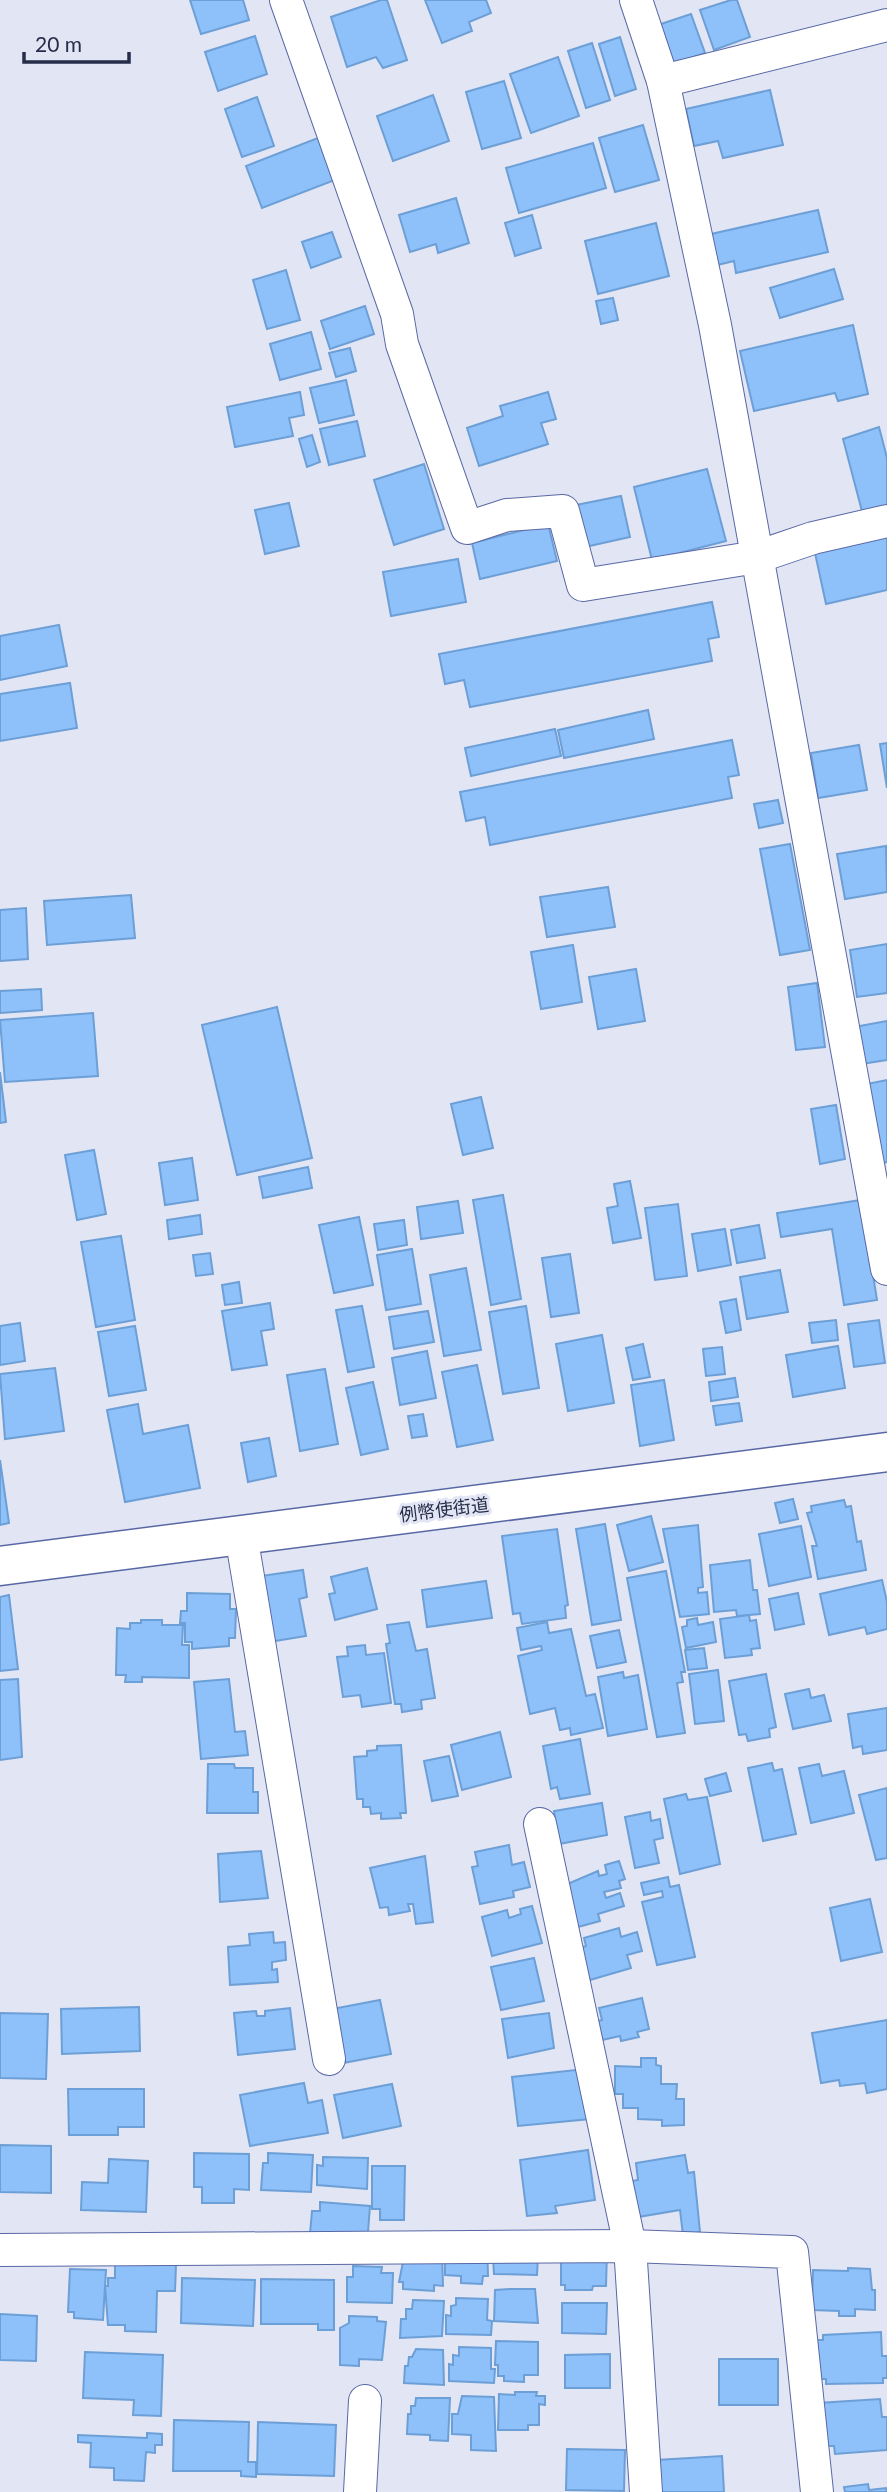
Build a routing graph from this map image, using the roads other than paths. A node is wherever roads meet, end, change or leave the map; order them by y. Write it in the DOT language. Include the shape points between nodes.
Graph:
graph roads {
  1 [pos="286,0"];
  2 [pos="636,0"];
  3 [pos="887,25"];
  4 [pos="663,81"];
  5 [pos="887,521"];
  6 [pos="757,557"];
  7 [pos="887,1269"];
  8 [pos="885,1460"];
  9 [pos="241,1535"];
  10 [pos="0,1566"];
  11 [pos="540,1824"];
  12 [pos="329,2059"];
  13 [pos="630,2246"];
  14 [pos="0,2250"];
  15 [pos="365,2401"];
  16 [pos="360,2492"];
  17 [pos="646,2492"];
  18 [pos="817,2492"];
  1 -- 6 [label="street" via="365,219 397,314 402,344 467,528 507,515 563,511 583,585"];
  2 -- 4 [label="street"];
  3 -- 4 [label="street"];
  4 -- 6 [label="street" via="715,326"];
  5 -- 6 [label="street"];
  6 -- 7 [label="street"];
  8 -- 9 [label="main road, 例幣使街道"];
  9 -- 10 [label="main road, 例幣使街道"];
  9 -- 12 [label="street"];
  11 -- 13 [label="street"];
  13 -- 14 [label="street"];
  13 -- 17 [label="street"];
  13 -- 18 [label="street" via="792,2252"];
  15 -- 16 [label="street"];
}
